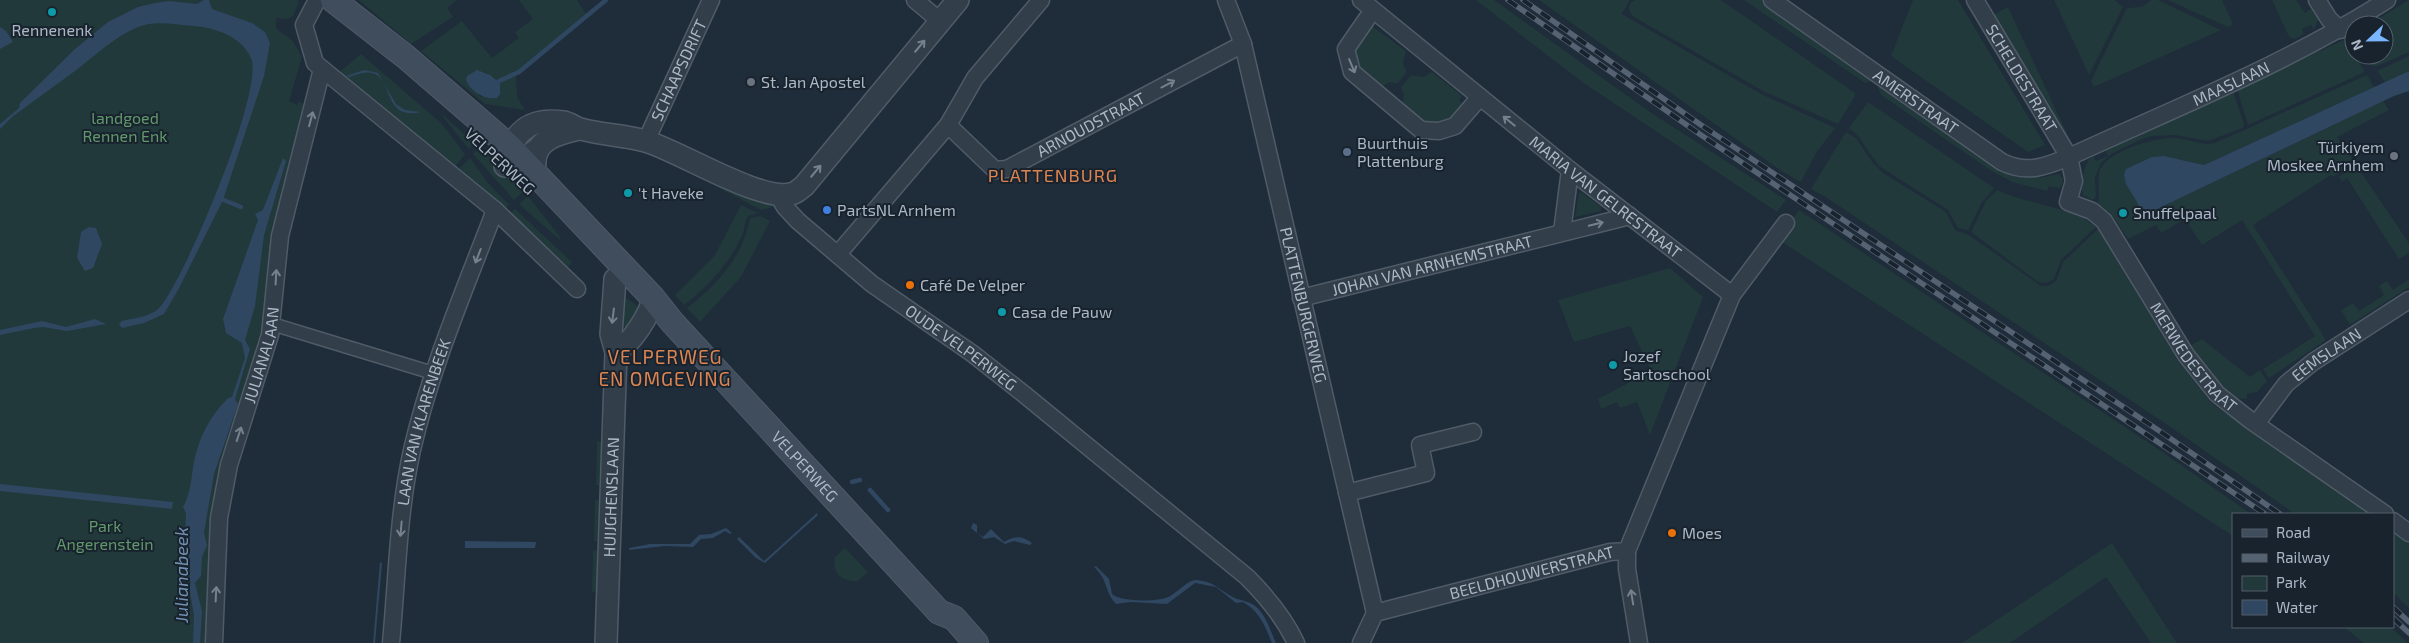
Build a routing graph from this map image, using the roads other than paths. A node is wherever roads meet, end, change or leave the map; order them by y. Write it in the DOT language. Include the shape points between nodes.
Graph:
graph roads {
  1 [pos="317,0"];
  2 [pos="327,0"];
  3 [pos="333,0"];
  4 [pos="711,0"];
  5 [pos="958,0"];
  6 [pos="1041,0"];
  7 [pos="1226,0"];
  8 [pos="1772,0"];
  9 [pos="1974,0"];
  10 [pos="2317,0"];
  11 [pos="2387,0"];
  12 [pos="1367,5"];
  13 [pos="930,8"];
  14 [pos="2340,30"];
  15 [pos="1243,44"];
  16 [pos="322,69"];
  17 [pos="1480,97"];
  18 [pos="948,125"];
  19 [pos="579,129"];
  20 [pos="646,141"];
  21 [pos="518,155"];
  22 [pos="2069,157"];
  23 [pos="1570,170"];
  24 [pos="777,194"];
  25 [pos="495,210"];
  26 [pos="1630,216"];
  27 [pos="1786,223"];
  28 [pos="1562,232"];
  29 [pos="838,254"];
  30 [pos="616,279"];
  31 [pos="577,290"];
  32 [pos="1732,295"];
  33 [pos="1301,298"];
  34 [pos="2409,300"];
  35 [pos="652,305"];
  36 [pos="272,324"];
  37 [pos="616,352"];
  38 [pos="433,373"];
  39 [pos="2256,424"];
  40 [pos="1473,432"];
  41 [pos="1347,493"];
  42 [pos="2384,513"];
  43 [pos="2394,522"];
  44 [pos="2409,533"];
  45 [pos="1627,551"];
  46 [pos="1374,613"];
  47 [pos="970,642"];
  48 [pos="214,643"];
  49 [pos="392,643"];
  50 [pos="606,643"];
  51 [pos="1296,643"];
  52 [pos="1361,643"];
  53 [pos="1639,643"];
  1 -- 16 [label="street" via="304,25 311,54"];
  2 -- 21 [label="main road, VELPERWEG" via="342,22 473,135"];
  3 -- 21 [label="main road, VELPERWEG" via="399,51"];
  4 -- 20 [label="street, SCHAAPSDRIFT"];
  5 -- 13 [label="street"];
  6 -- 18 [label="street" via="975,78"];
  7 -- 15 [label="street, PLATTENBURGERWEG"];
  8 -- 22 [label="street, AMERSTRAAT" via="2002,162 2026,170 2042,168"];
  9 -- 22 [label="street, SCHELDESTRAAT"];
  10 -- 14 [label="street"];
  11 -- 14 [label="street, MAASLAAN"];
  12 -- 17 [label="street, MARIA VAN GELRESTRAAT"];
  12 -- 17 [label="street, MARIA VAN GELRESTRAAT, one-way" via="1346,50 1352,72 1401,114 1421,130 1439,131 1455,126"];
  13 -- 24 [label="street" via="804,186 794,193"];
  14 -- 22 [label="street, MAASLAAN"];
  18 -- 15 [label="street, ARNOUDSTRAAT, one-way" via="995,170 1007,169"];
  15 -- 33 [label="street, PLATTENBURGERWEG"];
  16 -- 25 [label="street"];
  36 -- 16 [label="street, JULIANALAAN, one-way" via="280,236"];
  23 -- 17 [label="street, MARIA VAN GELRESTRAAT, one-way"];
  18 -- 29 [label="street"];
  19 -- 20 [label="street"];
  19 -- 21 [label="street" via="562,132"];
  19 -- 21 [label="street" via="566,122 538,122 514,139"];
  20 -- 24 [label="street" via="752,188"];
  21 -- 30 [label="main road, VELPERWEG" via="531,190"];
  21 -- 35 [label="main road, VELPERWEG"];
  22 -- 39 [label="street, MERWEDESTRAAT" via="2074,181 2068,202 2092,211 2104,221 2186,356 2218,394"];
  23 -- 26 [label="street, MARIA VAN GELRESTRAAT"];
  23 -- 28 [label="street"];
  24 -- 29 [label="street, OUDE VELPERWEG" via="792,214"];
  25 -- 31 [label="street"];
  25 -- 38 [label="street, LAAN VAN KLARENBEEK, one-way"];
  28 -- 26 [label="street, JOHAN VAN ARNHEMSTRAAT, one-way"];
  26 -- 32 [label="street, MARIA VAN GELRESTRAAT"];
  27 -- 32 [label="street, BEELDHOUWERSTRAAT"];
  28 -- 33 [label="street, JOHAN VAN ARNHEMSTRAAT"];
  29 -- 51 [label="street, OUDE VELPERWEG" via="872,284 1025,395 1246,577 1286,620"];
  30 -- 35 [label="main road, VELPERWEG"];
  30 -- 37 [label="street, HUIJGHENSLAAN, one-way" via="611,334"];
  32 -- 45 [label="street, BEELDHOUWERSTRAAT"];
  33 -- 41 [label="street, PLATTENBURGERWEG"];
  34 -- 39 [label="street, EEMSLAAN" via="2313,362 2286,384"];
  35 -- 37 [label="street" via="627,344"];
  35 -- 47 [label="main road, VELPERWEG" via="672,322 939,612 945,626"];
  36 -- 38 [label="street"];
  48 -- 36 [label="street, JULIANALAAN, one-way" via="219,518 229,465"];
  37 -- 50 [label="street, HUIJGHENSLAAN"];
  38 -- 49 [label="street, LAAN VAN KLARENBEEK, one-way" via="406,478"];
  39 -- 42 [label="street, MERWEDESTRAAT"];
  40 -- 41 [label="street" via="1420,446 1426,473"];
  41 -- 46 [label="street, PLATTENBURGERWEG"];
  43 -- 44 [label="street"];
  45 -- 46 [label="street, BEELDHOUWERSTRAAT" via="1610,552"];
  53 -- 45 [label="street, one-way"];
  46 -- 52 [label="street"];
}
